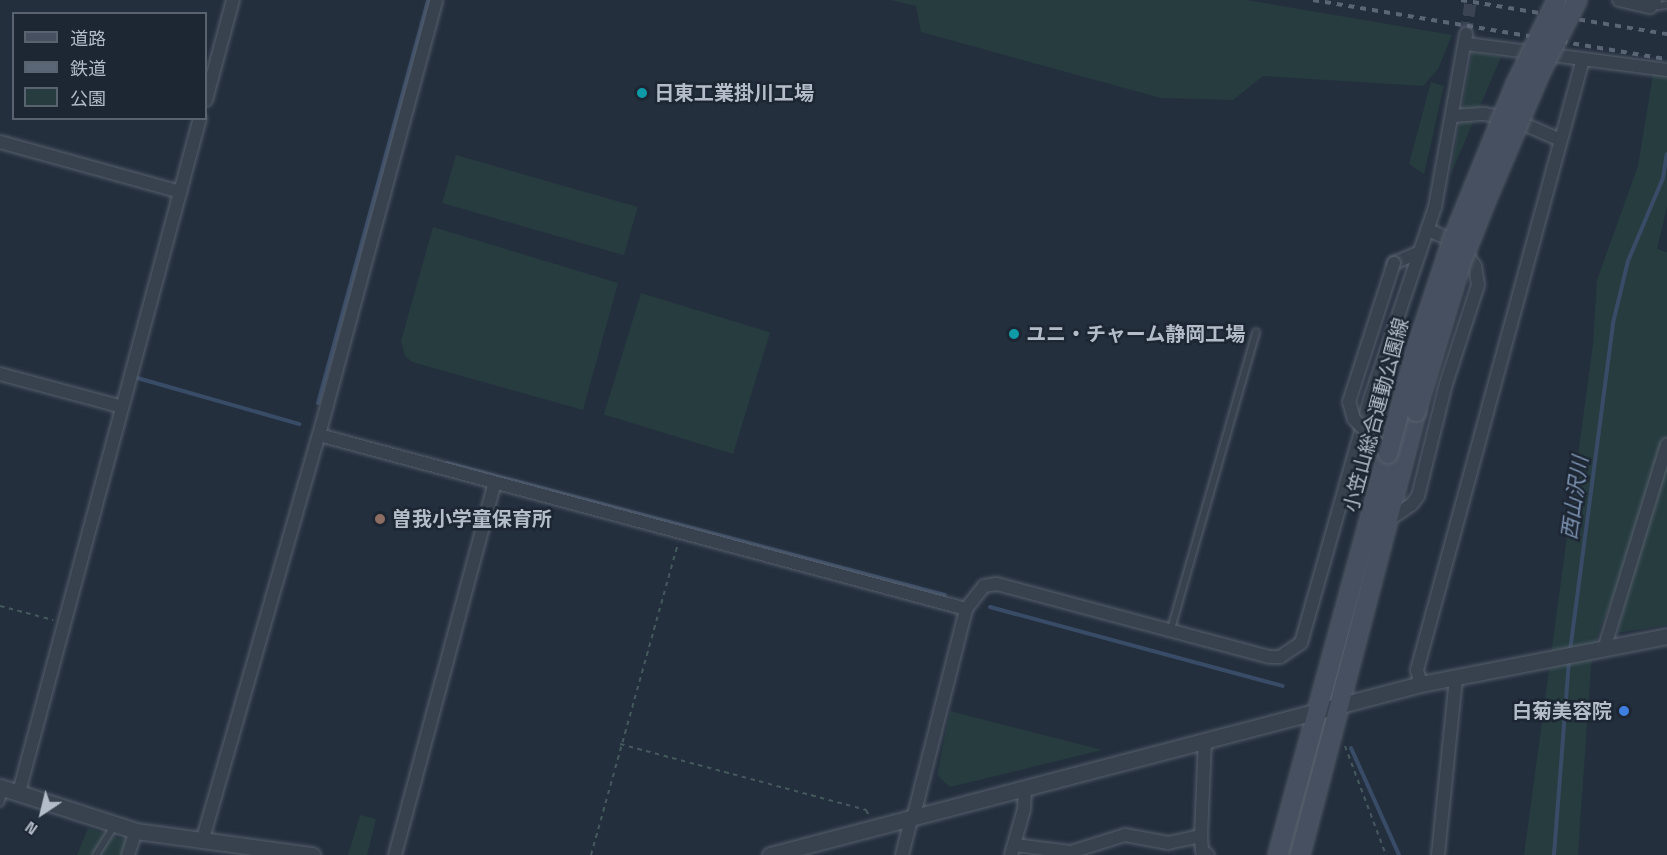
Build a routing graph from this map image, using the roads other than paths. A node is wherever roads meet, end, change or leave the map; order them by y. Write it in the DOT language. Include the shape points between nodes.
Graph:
graph roads {
  1 [pos="233,0"];
  2 [pos="436,0"];
  3 [pos="1557,0"];
  4 [pos="1577,0"];
  5 [pos="1619,0"];
  6 [pos="1659,5"];
  7 [pos="1583,59"];
  8 [pos="1667,70"];
  9 [pos="207,96"];
  10 [pos="1453,116"];
  11 [pos="199,120"];
  12 [pos="1560,140"];
  13 [pos="0,142"];
  14 [pos="180,192"];
  15 [pos="1427,229"];
  16 [pos="1420,252"];
  17 [pos="1256,332"];
  18 [pos="0,374"];
  19 [pos="122,407"];
  20 [pos="320,435"];
  21 [pos="1667,444"];
  22 [pos="1388,454"];
  23 [pos="495,483"];
  24 [pos="1390,519"];
  25 [pos="966,609"];
  26 [pos="1171,629"];
  27 [pos="1667,636"];
  28 [pos="1605,646"];
  29 [pos="1456,677"];
  30 [pos="1421,684"];
  31 [pos="1338,705"];
  32 [pos="1319,711"];
  33 [pos="1205,740"];
  34 [pos="1025,788"];
  35 [pos="8,789"];
  36 [pos="0,803"];
  37 [pos="913,815"];
  38 [pos="115,825"];
  39 [pos="136,831"];
  40 [pos="1201,836"];
  41 [pos="202,842"];
  42 [pos="1013,850"];
  43 [pos="96,855"];
  44 [pos="128,855"];
  45 [pos="312,855"];
  46 [pos="395,855"];
  47 [pos="770,855"];
  48 [pos="902,855"];
  49 [pos="1208,855"];
  50 [pos="1278,855"];
  51 [pos="1300,855"];
  52 [pos="1438,855"];
  1 -- 9 [label="street"];
  2 -- 20 [label="street"];
  3 -- 22 [label="main road, 小笠山総合運動公園線, bridge" via="1516,84 1453,239 1418,344"];
  4 -- 24 [label="main road, 小笠山総合運動公園線, bridge" via="1540,73 1460,266 1416,412"];
  5 -- 6 [label="street"];
  7 -- 8 [label="street"];
  7 -- 10 [label="street" via="1467,39"];
  7 -- 12 [label="street"];
  10 -- 12 [label="street" via="1484,114 1510,118"];
  10 -- 15 [label="street"];
  11 -- 14 [label="street"];
  12 -- 30 [label="street" via="1417,669"];
  13 -- 14 [label="street"];
  14 -- 19 [label="street"];
  15 -- 16 [label="street"];
  15 -- 24 [label="street" via="1459,244 1475,266 1478,285 1446,384 1418,496 1412,505"];
  16 -- 22 [label="street, bridge" via="1395,263 1349,402 1354,419"];
  16 -- 26 [label="street" via="1370,399 1301,643 1280,657 1269,657"];
  17 -- 26 [label="lane"];
  18 -- 19 [label="street"];
  19 -- 35 [label="street" via="64,623"];
  20 -- 23 [label="street"];
  20 -- 41 [label="street"];
  21 -- 28 [label="street"];
  22 -- 32 [label="main road, 小笠山総合運動公園線"];
  23 -- 25 [label="street"];
  23 -- 46 [label="street"];
  24 -- 31 [label="main road, 小笠山総合運動公園線"];
  25 -- 26 [label="street" via="984,586 997,584"];
  25 -- 37 [label="street"];
  27 -- 28 [label="street"];
  28 -- 29 [label="street"];
  29 -- 30 [label="street"];
  29 -- 52 [label="street"];
  30 -- 31 [label="street"];
  31 -- 32 [label="street"];
  31 -- 51 [label="main road, 小笠山総合運動公園線"];
  32 -- 33 [label="street"];
  32 -- 50 [label="main road, 小笠山総合運動公園線"];
  33 -- 34 [label="street"];
  33 -- 40 [label="street"];
  34 -- 37 [label="street"];
  34 -- 42 [label="street" via="1024,809"];
  35 -- 36 [label="lane"];
  35 -- 38 [label="street"];
  37 -- 47 [label="street"];
  37 -- 48 [label="street"];
  38 -- 39 [label="street"];
  38 -- 43 [label="lane"];
  39 -- 41 [label="street"];
  39 -- 44 [label="street"];
  40 -- 42 [label="street" via="1168,843 1125,835 1071,852"];
  40 -- 49 [label="street" via="1202,851"];
  41 -- 45 [label="street" via="247,843"];
}
